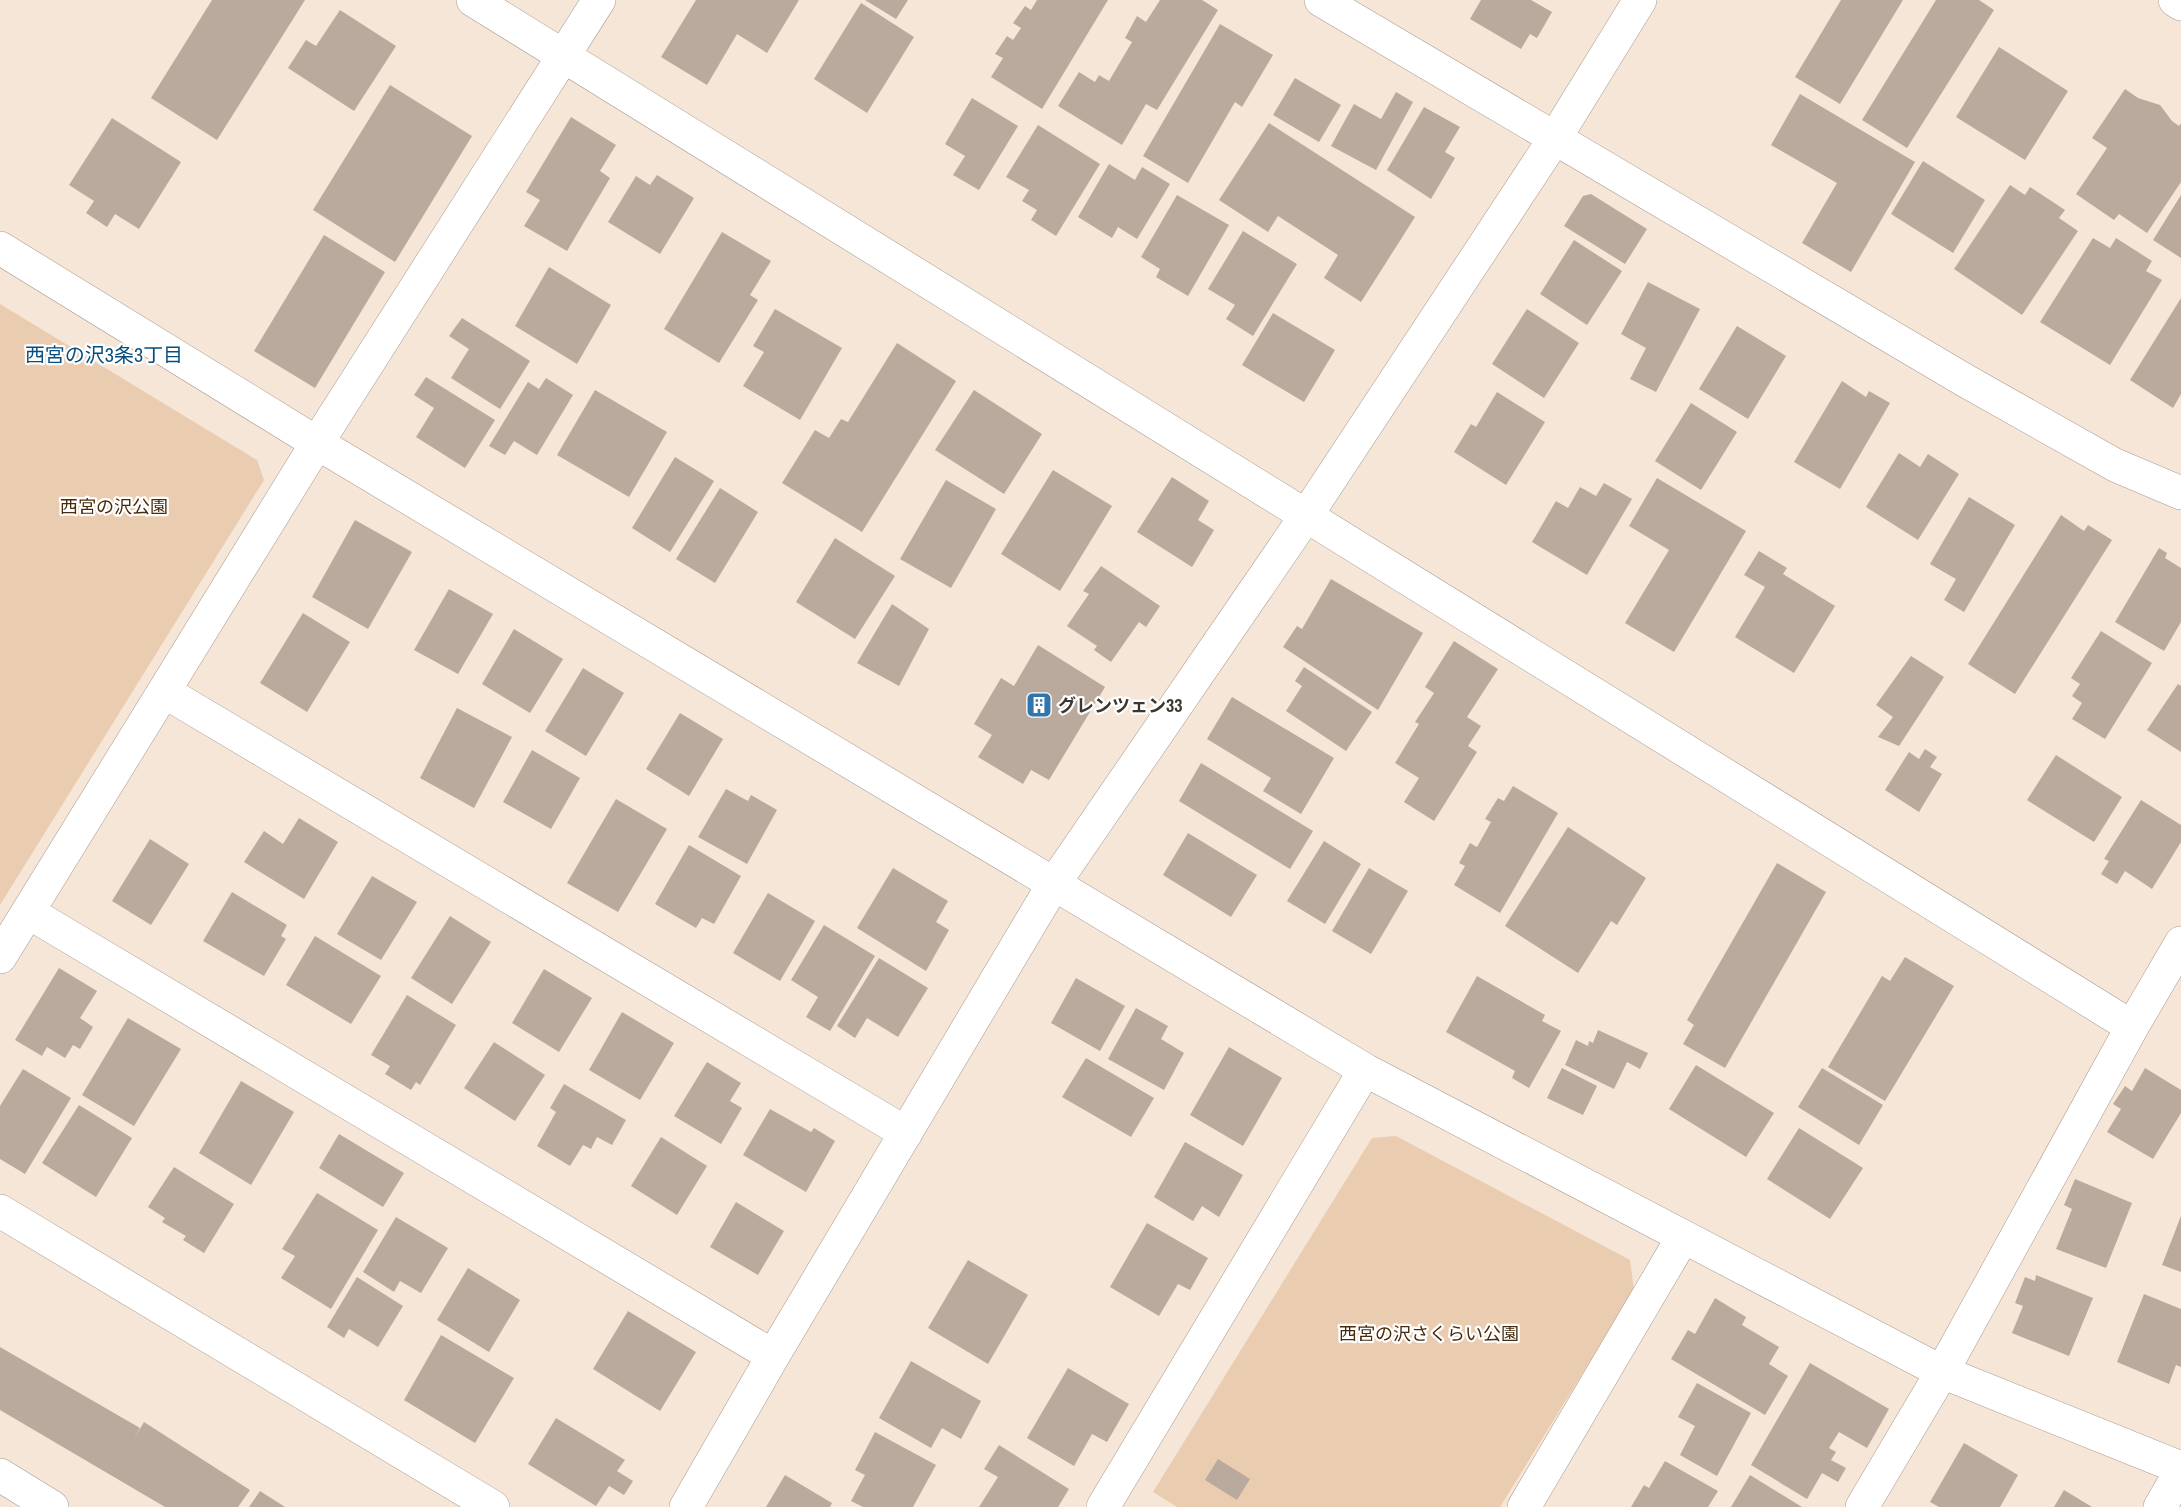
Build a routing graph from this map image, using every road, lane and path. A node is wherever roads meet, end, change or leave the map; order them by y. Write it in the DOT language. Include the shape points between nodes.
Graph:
graph roads {
  1 [pos="473,0"];
  2 [pos="599,0"];
  3 [pos="1321,0"];
  4 [pos="1640,0"];
  5 [pos="2175,0"];
  6 [pos="2181,4"];
  7 [pos="563,57"];
  8 [pos="1555,138"];
  9 [pos="0,248"];
  10 [pos="317,443"];
  11 [pos="2181,494"];
  12 [pos="1306,516"];
  13 [pos="165,692"];
  14 [pos="1053,885"];
  15 [pos="28,912"];
  16 [pos="2181,943"];
  17 [pos="0,957"];
  18 [pos="2132,1027"];
  19 [pos="1365,1070"];
  20 [pos="906,1133"];
  21 [pos="0,1211"];
  22 [pos="1683,1237"];
  23 [pos="773,1356"];
  24 [pos="1942,1372"];
  25 [pos="2181,1469"];
  26 [pos="0,1475"];
  27 [pos="52,1507"];
  28 [pos="493,1507"];
  29 [pos="686,1507"];
  30 [pos="1103,1507"];
  31 [pos="1524,1507"];
  32 [pos="1862,1507"];
  33 [pos="2160,1507"];
  1 -- 7 [label="street"];
  2 -- 7 [label="street"];
  3 -- 8 [label="street"];
  4 -- 8 [label="street"];
  5 -- 6 [label="street"];
  7 -- 10 [label="street"];
  7 -- 12 [label="street"];
  8 -- 11 [label="street" via="1986,392 2115,465"];
  8 -- 12 [label="street"];
  9 -- 10 [label="street"];
  10 -- 13 [label="street"];
  10 -- 14 [label="street"];
  12 -- 14 [label="street"];
  12 -- 18 [label="street"];
  13 -- 15 [label="street"];
  13 -- 20 [label="street"];
  14 -- 19 [label="street"];
  14 -- 20 [label="street"];
  15 -- 17 [label="street"];
  15 -- 23 [label="street"];
  16 -- 18 [label="street"];
  18 -- 24 [label="street"];
  19 -- 22 [label="street"];
  19 -- 30 [label="street"];
  20 -- 23 [label="street"];
  21 -- 28 [label="street"];
  22 -- 24 [label="street"];
  22 -- 31 [label="street"];
  23 -- 29 [label="street"];
  24 -- 25 [label="street"];
  24 -- 32 [label="street"];
  25 -- 33 [label="street"];
  26 -- 27 [label="street"];
}
